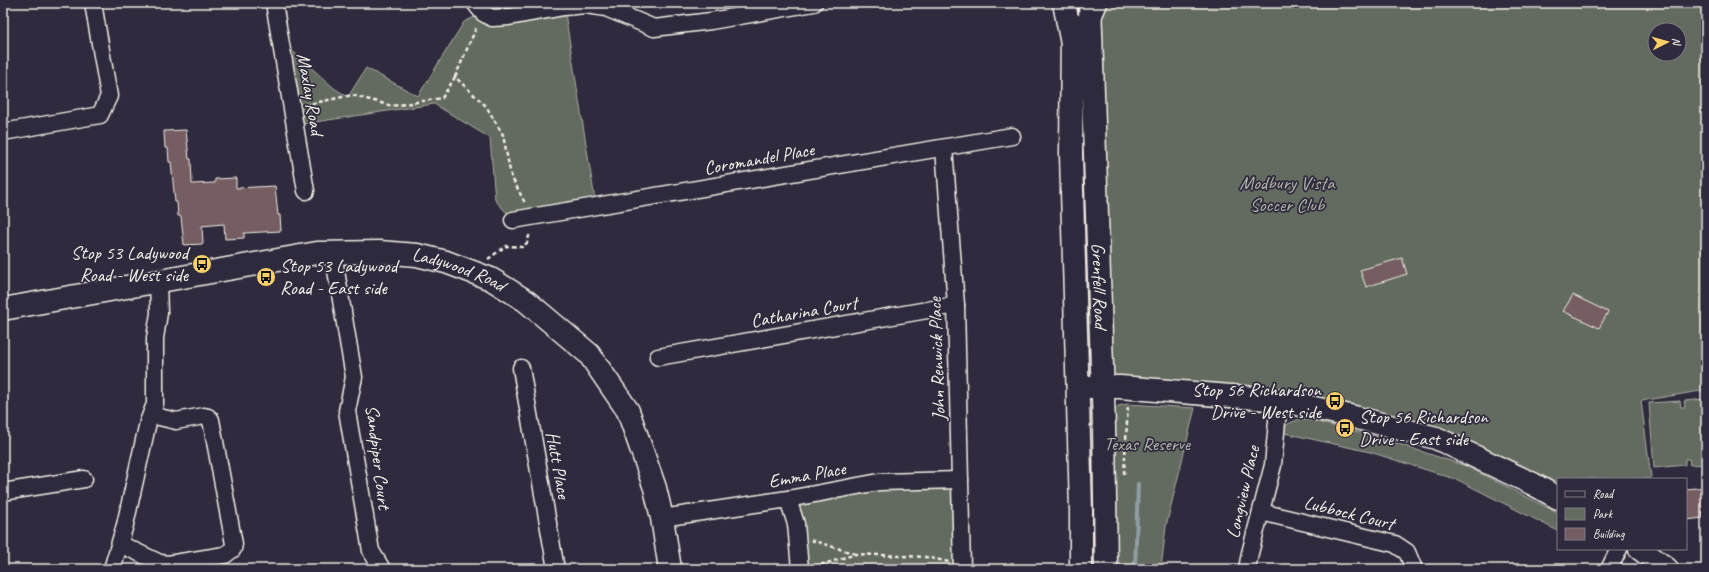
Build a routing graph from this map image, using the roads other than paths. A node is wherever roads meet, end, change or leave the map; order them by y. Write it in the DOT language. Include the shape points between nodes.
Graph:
graph roads {
  1 [pos="93,3"];
  2 [pos="274,3"];
  3 [pos="814,3"];
  4 [pos="1064,3"];
  5 [pos="1072,3"];
  6 [pos="607,6"];
  7 [pos="479,8"];
  8 [pos="1092,8"];
  9 [pos="1072,44"];
  10 [pos="3,132"];
  11 [pos="1012,136"];
  12 [pos="944,148"];
  13 [pos="306,191"];
  14 [pos="513,220"];
  15 [pos="333,253"];
  16 [pos="158,281"];
  17 [pos="956,305"];
  18 [pos="3,309"];
  19 [pos="658,357"];
  20 [pos="521,368"];
  21 [pos="1078,387"];
  22 [pos="1103,387"];
  23 [pos="1279,400"];
  24 [pos="151,416"];
  25 [pos="84,479"];
  26 [pos="960,480"];
  27 [pos="3,492"];
  28 [pos="1557,497"];
  29 [pos="788,499"];
  30 [pos="1261,512"];
  31 [pos="662,518"];
  32 [pos="120,544"];
  33 [pos="1618,550"];
  34 [pos="1641,550"];
  35 [pos="957,566"];
  36 [pos="807,568"];
  37 [pos="112,569"];
  38 [pos="382,569"];
  39 [pos="556,569"];
  40 [pos="670,569"];
  41 [pos="1081,569"];
  42 [pos="1106,569"];
  43 [pos="1247,569"];
  44 [pos="1414,569"];
  45 [pos="1609,569"];
  46 [pos="1667,569"];
  1 -- 10 [label="street" via="109,96 100,115"];
  2 -- 13 [label="street, Maxlay Road"];
  3 -- 6 [label="street" via="654,28"];
  4 -- 9 [label="street"];
  5 -- 9 [label="street, Grenfell Road"];
  6 -- 7 [label="street" via="564,7 492,18"];
  8 -- 22 [label="street, Grenfell Road"];
  9 -- 21 [label="street, Grenfell Road" via="1071,155"];
  11 -- 12 [label="street, Coromandel Place"];
  12 -- 14 [label="street, Coromandel Place"];
  12 -- 17 [label="street, John Renwick Place"];
  15 -- 16 [label="street, Ladywood Road" via="317,253"];
  15 -- 31 [label="street, Ladywood Road" via="379,252 417,255 446,262 491,279 526,300 590,354 628,410 655,488"];
  15 -- 38 [label="street, Sandpiper Court" via="354,377 347,411 371,551"];
  16 -- 18 [label="street, Ladywood Road"];
  16 -- 24 [label="street" via="159,313 155,338 154,404"];
  17 -- 19 [label="street, Catharina Court"];
  17 -- 26 [label="street, John Renwick Place"];
  20 -- 39 [label="street, Hutt Place"];
  21 -- 22 [label="street"];
  21 -- 41 [label="street, Grenfell Road"];
  22 -- 23 [label="street"];
  22 -- 42 [label="street, Grenfell Road"];
  23 -- 28 [label="street" via="1436,438"];
  23 -- 30 [label="street, Longview Place" via="1273,465"];
  24 -- 32 [label="street"];
  24 -- 32 [label="street" via="176,421 208,416 211,420 233,549 225,555 168,564 160,563"];
  25 -- 27 [label="street"];
  26 -- 29 [label="street, Emma Place" via="879,482"];
  26 -- 35 [label="street, John Renwick Place"];
  29 -- 31 [label="street, Emma Place"];
  29 -- 36 [label="street"];
  30 -- 43 [label="street, Longview Place"];
  30 -- 44 [label="street, Lubbock Court" via="1395,544 1407,552"];
  31 -- 40 [label="street, Ladywood Road"];
  32 -- 37 [label="street"];
  33 -- 45 [label="street"];
  34 -- 46 [label="street"];
}
